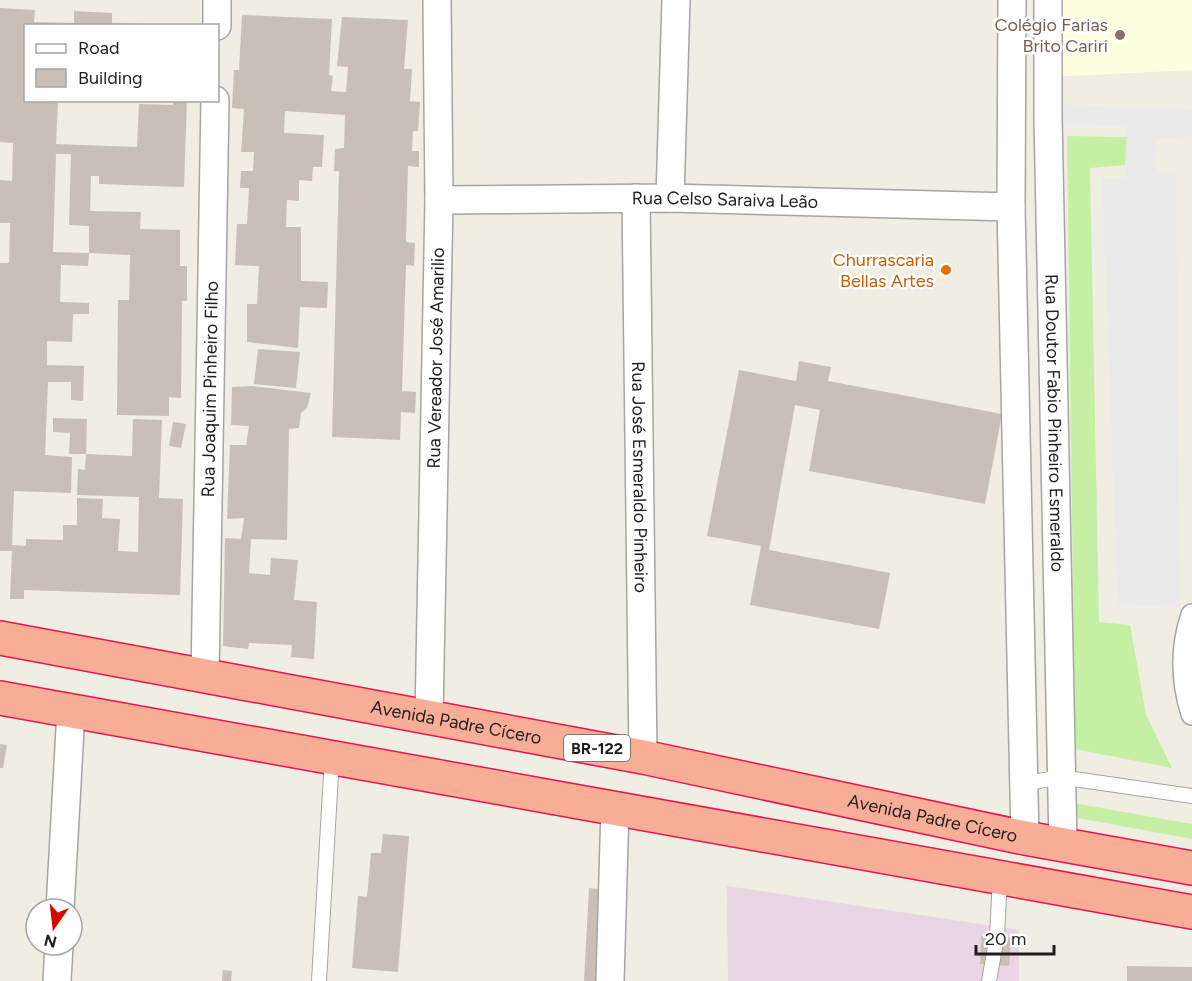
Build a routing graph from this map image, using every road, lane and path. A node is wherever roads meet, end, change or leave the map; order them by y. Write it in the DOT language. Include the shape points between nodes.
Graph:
graph roads {
  1 [pos="217,0"];
  2 [pos="437,0"];
  3 [pos="676,0"];
  4 [pos="1012,0"];
  5 [pos="1048,0"];
  6 [pos="217,24"];
  7 [pos="215,102"];
  8 [pos="636,198"];
  9 [pos="670,198"];
  10 [pos="439,200"];
  11 [pos="1011,207"];
  12 [pos="1056,565"];
  13 [pos="1019,567"];
  14 [pos="1192,615"];
  15 [pos="0,638"];
  16 [pos="205,677"];
  17 [pos="0,698"];
  18 [pos="71,711"];
  19 [pos="1192,714"];
  20 [pos="429,718"];
  21 [pos="332,757"];
  22 [pos="643,757"];
  23 [pos="1060,777"];
  24 [pos="1023,784"];
  25 [pos="1192,796"];
  26 [pos="615,808"];
  27 [pos="1024,838"];
  28 [pos="1063,844"];
  29 [pos="1192,868"];
  30 [pos="1000,877"];
  31 [pos="61,897"];
  32 [pos="1192,912"];
  33 [pos="58,957"];
  34 [pos="57,981"];
  35 [pos="319,981"];
  36 [pos="610,981"];
  37 [pos="988,981"];
  1 -- 6 [label="street"];
  2 -- 10 [label="street, Rua Vereador José Amarilio"];
  3 -- 9 [label="street"];
  4 -- 11 [label="street, Rua Doutor Fabio Pinheiro Esmeraldo"];
  5 -- 12 [label="street, Rua Doutor Fabio Pinheiro Esmeraldo"];
  7 -- 16 [label="street, Rua Joaquim Pinheiro Filho"];
  8 -- 9 [label="street, Rua Celso Saraiva Leão"];
  8 -- 10 [label="street, Rua Celso Saraiva Leão"];
  8 -- 22 [label="street, Rua José Esmeraldo Pinheiro"];
  9 -- 11 [label="street, Rua Celso Saraiva Leão"];
  10 -- 20 [label="street, Rua Vereador José Amarilio"];
  11 -- 13 [label="street, Rua Doutor Fabio Pinheiro Esmeraldo"];
  12 -- 13 [label="street"];
  12 -- 23 [label="street, Rua Doutor Fabio Pinheiro Esmeraldo"];
  13 -- 24 [label="street, Rua Doutor Fabio Pinheiro Esmeraldo"];
  14 -- 19 [label="street" via="1185,635 1184,690"];
  15 -- 16 [label="highway, Avenida Padre Cícero / BR-122"];
  16 -- 20 [label="highway, Avenida Padre Cícero / BR-122"];
  17 -- 18 [label="highway"];
  18 -- 21 [label="highway"];
  18 -- 31 [label="street"];
  20 -- 22 [label="highway, Avenida Padre Cícero / BR-122"];
  21 -- 26 [label="highway"];
  21 -- 35 [label="lane"];
  22 -- 27 [label="highway, Avenida Padre Cícero / BR-122"];
  23 -- 24 [label="lane"];
  23 -- 25 [label="lane"];
  23 -- 28 [label="street, Rua Doutor Fabio Pinheiro Esmeraldo"];
  24 -- 27 [label="street, Rua Doutor Fabio Pinheiro Esmeraldo"];
  26 -- 30 [label="highway"];
  26 -- 36 [label="street"];
  27 -- 28 [label="highway, Avenida Padre Cícero / BR-122"];
  28 -- 29 [label="highway, Avenida Padre Cícero / BR-122"];
  30 -- 32 [label="highway"];
  30 -- 37 [label="lane" via="997,936"];
  33 -- 34 [label="street"];
}
